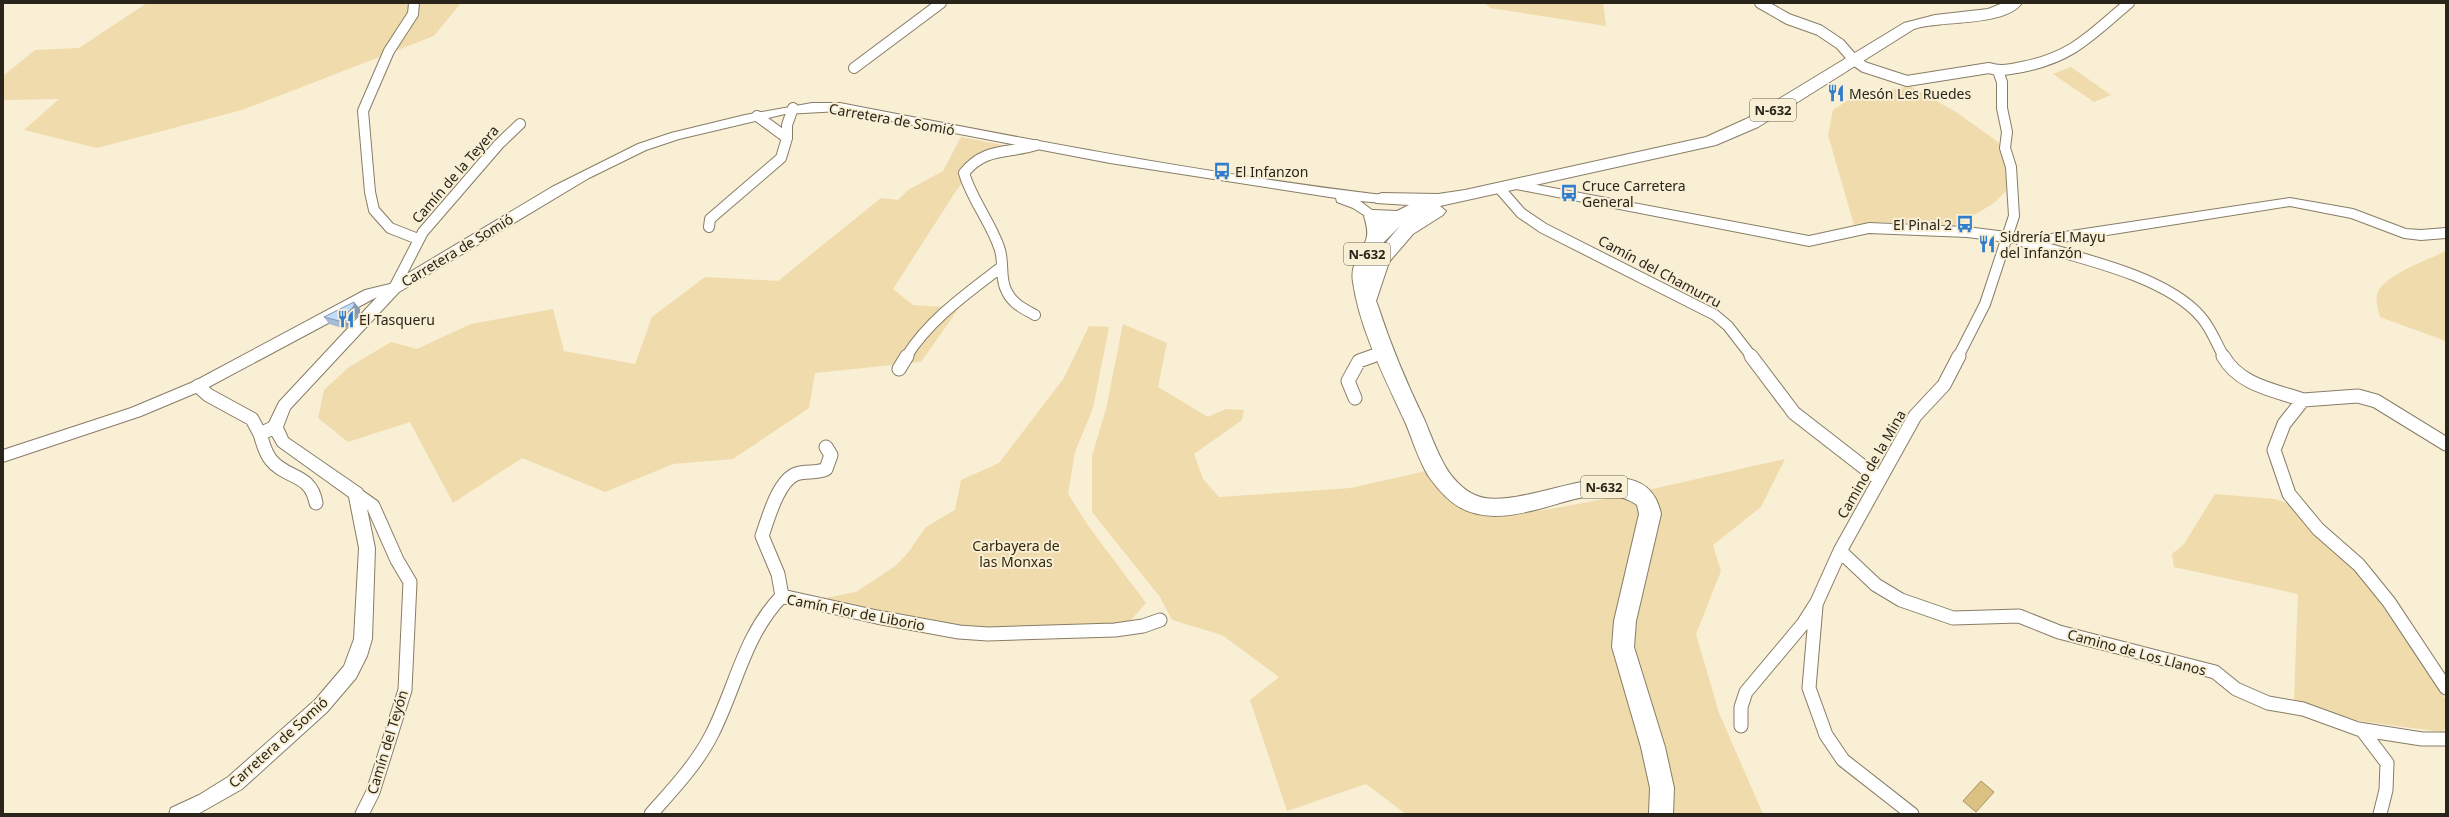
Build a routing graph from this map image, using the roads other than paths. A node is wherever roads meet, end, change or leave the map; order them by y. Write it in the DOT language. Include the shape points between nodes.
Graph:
graph roads {
  1 [pos="414,3"];
  2 [pos="940,3"];
  3 [pos="1760,3"];
  4 [pos="2014,3"];
  5 [pos="2130,3"];
  6 [pos="1854,60"];
  7 [pos="854,68"];
  8 [pos="1998,71"];
  9 [pos="793,108"];
  10 [pos="757,116"];
  11 [pos="520,124"];
  12 [pos="787,138"];
  13 [pos="1036,145"];
  14 [pos="1508,187"];
  15 [pos="1326,193"];
  16 [pos="1466,196"];
  17 [pos="1382,199"];
  18 [pos="1438,200"];
  19 [pos="1372,216"];
  20 [pos="1427,216"];
  21 [pos="1396,218"];
  22 [pos="709,227"];
  23 [pos="2446,234"];
  24 [pos="2006,237"];
  25 [pos="418,239"];
  26 [pos="1375,240"];
  27 [pos="1381,260"];
  28 [pos="1000,268"];
  29 [pos="394,288"];
  30 [pos="1368,299"];
  31 [pos="1035,315"];
  32 [pos="1386,352"];
  33 [pos="899,369"];
  34 [pos="198,386"];
  35 [pos="1355,398"];
  36 [pos="2303,400"];
  37 [pos="275,427"];
  38 [pos="260,434"];
  39 [pos="2446,444"];
  40 [pos="826,448"];
  41 [pos="3,456"];
  42 [pos="1879,479"];
  43 [pos="356,494"];
  44 [pos="316,503"];
  45 [pos="1840,550"];
  46 [pos="782,596"];
  47 [pos="1817,602"];
  48 [pos="1160,620"];
  49 [pos="2446,688"];
  50 [pos="1742,726"];
  51 [pos="2362,730"];
  52 [pos="2446,739"];
  53 [pos="178,814"];
  54 [pos="362,814"];
  55 [pos="651,814"];
  56 [pos="1661,814"];
  57 [pos="1912,814"];
  58 [pos="2380,814"];
  1 -- 25 [label="street" via="412,14 390,51 363,111 374,210 390,228"];
  2 -- 7 [label="street" via="921,19 885,41"];
  3 -- 6 [label="street" via="1788,19 1819,30 1840,44"];
  4 -- 6 [label="highway, N-632" via="1987,14 1918,22"];
  5 -- 8 [label="street" via="2076,48 2047,62"];
  6 -- 8 [label="street" via="1864,67 1907,81 1981,69"];
  6 -- 14 [label="highway, N-632" via="1730,134 1710,141"];
  8 -- 24 [label="street, Camino de la Mina" via="2002,82 2002,108 2007,132 2005,148 2013,186 2014,216"];
  9 -- 10 [label="street, Carretera de Somió"];
  9 -- 12 [label="street" via="787,125"];
  9 -- 13 [label="street, Carretera de Somió" via="840,108"];
  10 -- 12 [label="street"];
  10 -- 29 [label="street, Carretera de Somió" via="644,146 579,179"];
  11 -- 25 [label="street, Camín de la Teyera" via="499,144"];
  12 -- 22 [label="street" via="782,158 710,219"];
  13 -- 15 [label="street, Carretera de Somió"];
  13 -- 28 [label="street" via="1022,151 985,153 970,163 964,173 970,193 985,215 1000,249"];
  14 -- 16 [label="highway, N-632"];
  14 -- 24 [label="street" via="1810,241 1869,228 1943,230"];
  14 -- 42 [label="street, Camín del Chamurru" via="1525,218 1541,229 1583,247 1715,315 1728,326 1794,413"];
  15 -- 17 [label="street"];
  15 -- 19 [label="street" via="1358,206"];
  16 -- 18 [label="highway, N-632"];
  16 -- 20 [label="highway, N-632"];
  17 -- 18 [label="highway"];
  17 -- 21 [label="highway"];
  18 -- 21 [label="highway, N-632"];
  19 -- 21 [label="highway"];
  19 -- 26 [label="highway" via="1376,230"];
  20 -- 21 [label="highway"];
  20 -- 27 [label="highway, N-632" via="1407,230"];
  21 -- 26 [label="highway, N-632"];
  21 -- 27 [label="highway" via="1397,230"];
  23 -- 24 [label="street" via="2404,233 2353,214 2290,202 2038,242"];
  24 -- 36 [label="street" via="2150,281 2182,299 2202,318 2230,368 2238,375 2257,385"];
  24 -- 42 [label="street, Camino de la Mina" via="1985,304 1944,385 1915,416"];
  25 -- 29 [label="street, Camín de la Teyera"];
  26 -- 30 [label="highway, N-632" via="1365,258 1362,271 1362,282"];
  27 -- 30 [label="highway, N-632"];
  28 -- 31 [label="street" via="1002,279 1015,302"];
  28 -- 33 [label="street" via="935,320 912,347"];
  29 -- 34 [label="street" via="370,294"];
  29 -- 37 [label="street, Carretera de Somió" via="293,394 279,415"];
  30 -- 32 [label="highway, N-632"];
  32 -- 35 [label="street" via="1359,362 1348,381"];
  32 -- 56 [label="highway, N-632" via="1436,470 1460,498 1474,505 1498,509 1592,488 1613,486 1631,488 1645,498 1650,514 1625,621 1623,647 1662,788"];
  34 -- 38 [label="street" via="208,395 252,419"];
  34 -- 41 [label="street" via="136,412"];
  36 -- 39 [label="street" via="2358,396 2376,401"];
  36 -- 49 [label="street" via="2284,424 2274,450 2289,494 2318,529 2359,565 2384,596"];
  37 -- 38 [label="street"];
  37 -- 43 [label="street" via="282,442"];
  38 -- 44 [label="street" via="272,461 311,486 316,494"];
  40 -- 46 [label="street" via="831,455 826,469 816,474 796,474 788,478 762,536 778,574"];
  42 -- 45 [label="street, Camino de la Mina"];
  43 -- 53 [label="street, Carretera de Somió" via="367,548 363,639 350,672 321,706 241,778 206,801"];
  43 -- 54 [label="street, Camín del Teyón" via="373,506 397,560 410,582 405,690 374,792"];
  45 -- 47 [label="street, Camino de la Mina"];
  45 -- 51 [label="street, Camino de Los Llanos" via="1876,585 1901,600 1953,618 2020,616 2058,632 2215,672 2236,689 2268,703 2303,709"];
  46 -- 48 [label="street, Camín Flor de Liborio" via="877,617 959,632 988,634 1115,630 1143,626"];
  46 -- 55 [label="street, Camín Flor de Liborio" via="760,620 712,734 666,798"];
  47 -- 50 [label="street" via="1803,624 1746,692 1741,708"];
  47 -- 57 [label="street" via="1809,688 1826,736 1843,760"];
  51 -- 52 [label="street, Camino de Los Llanos" via="2422,739"];
  51 -- 58 [label="street" via="2387,763 2386,790"];
}
